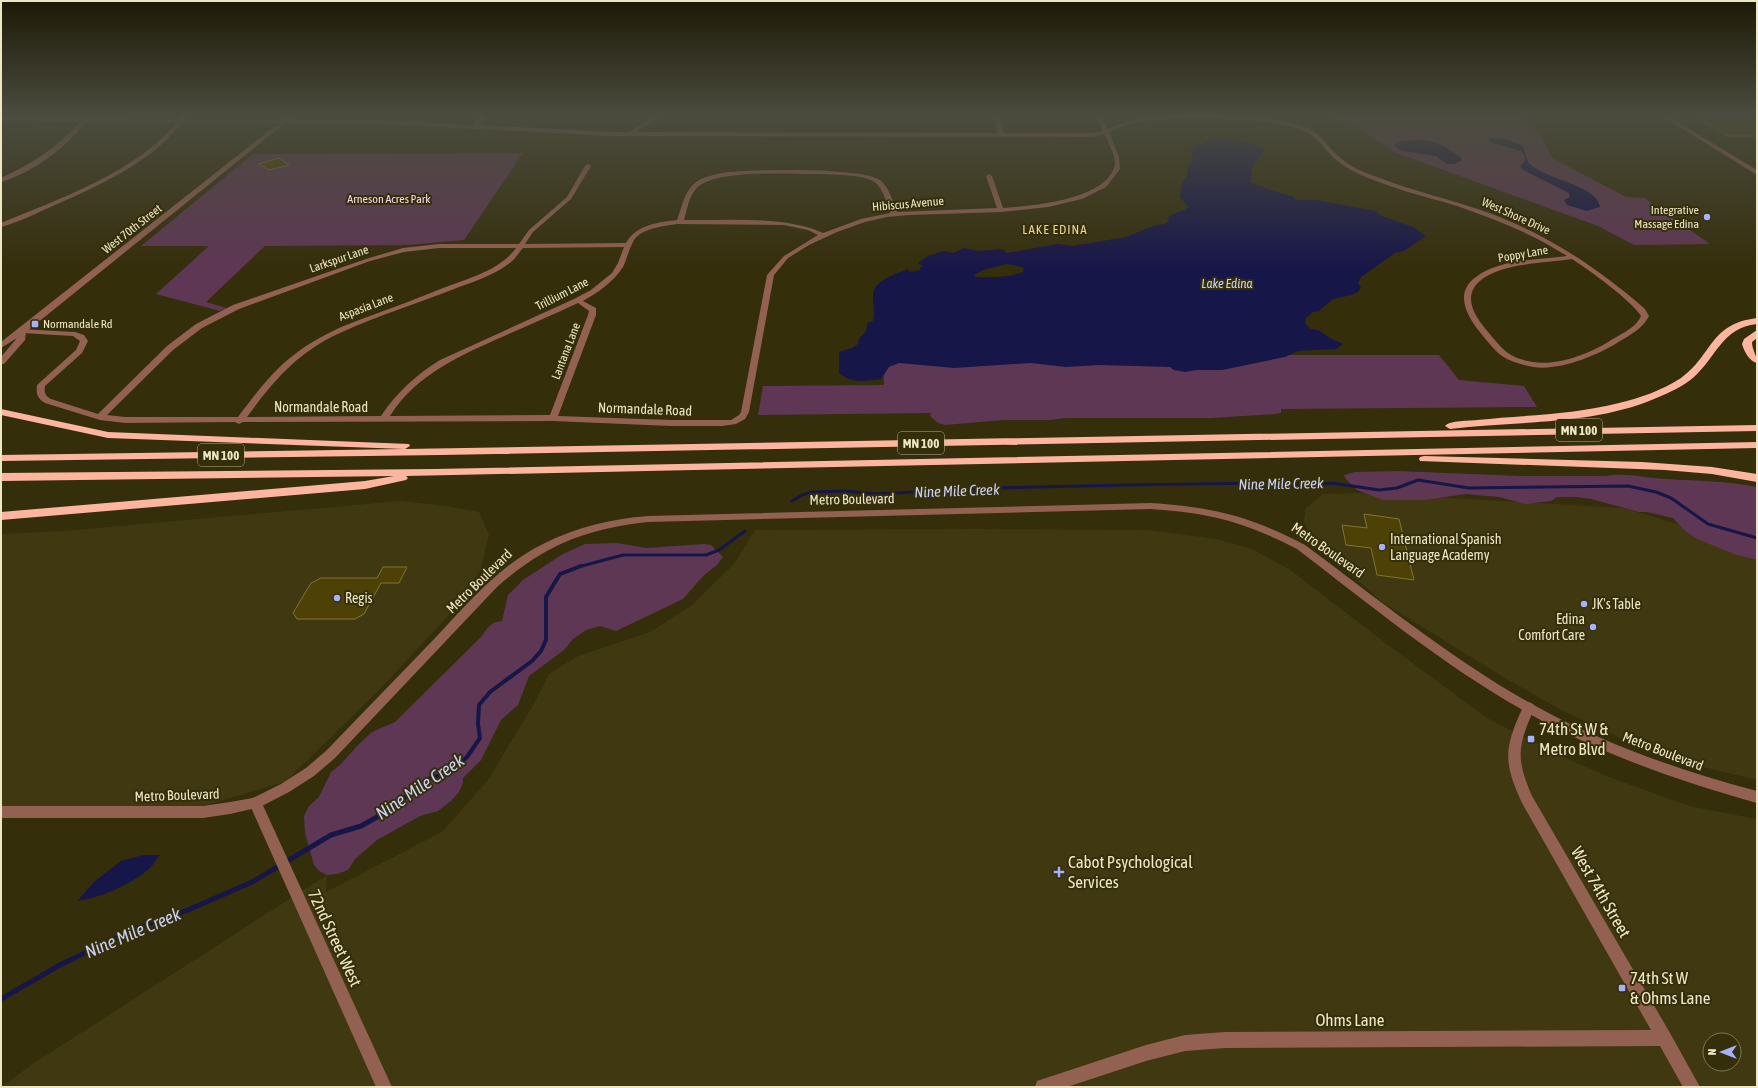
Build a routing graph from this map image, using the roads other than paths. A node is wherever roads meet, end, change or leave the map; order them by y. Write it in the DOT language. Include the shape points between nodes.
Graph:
graph roads {
  1 [pos="29,166"];
  2 [pos="126,166"];
  3 [pos="230,166"];
  4 [pos="588,166"];
  5 [pos="1118,166"];
  6 [pos="1348,166"];
  7 [pos="1745,166"];
  8 [pos="1757,173"];
  9 [pos="989,176"];
  10 [pos="1,180"];
  11 [pos="1001,210"];
  12 [pos="894,214"];
  13 [pos="680,222"];
  14 [pos="1,225"];
  15 [pos="825,236"];
  16 [pos="520,245"];
  17 [pos="629,245"];
  18 [pos="1574,257"];
  19 [pos="577,301"];
  20 [pos="1757,321"];
  21 [pos="22,331"];
  22 [pos="1757,333"];
  23 [pos="1752,340"];
  24 [pos="1,346"];
  25 [pos="1757,360"];
  26 [pos="1,362"];
  27 [pos="1553,364"];
  28 [pos="1,412"];
  29 [pos="100,417"];
  30 [pos="742,417"];
  31 [pos="553,418"];
  32 [pos="382,420"];
  33 [pos="239,421"];
  34 [pos="1757,428"];
  35 [pos="1402,434"];
  36 [pos="1757,445"];
  37 [pos="441,452"];
  38 [pos="1337,454"];
  39 [pos="1,458"];
  40 [pos="434,472"];
  41 [pos="1,476"];
  42 [pos="1757,478"];
  43 [pos="1,516"];
  44 [pos="1529,707"];
  45 [pos="1757,797"];
  46 [pos="255,803"];
  47 [pos="1,812"];
  48 [pos="1665,1038"];
  49 [pos="384,1087"];
  50 [pos="1043,1087"];
  51 [pos="1692,1087"];
  1 -- 10 [label="street"];
  2 -- 14 [label="street" via="63,199"];
  3 -- 21 [label="street, West 70th Street"];
  4 -- 16 [label="street, Aspasia Lane" via="569,198 531,231"];
  5 -- 11 [label="street, Hibiscus Avenue" via="1114,175 1087,194 1058,203"];
  6 -- 18 [label="street, West Shore Drive" via="1385,183 1502,220"];
  7 -- 8 [label="street"];
  9 -- 11 [label="street"];
  11 -- 12 [label="street, Hibiscus Avenue"];
  12 -- 13 [label="street" via="882,186 865,176 741,173 708,179 694,187"];
  12 -- 15 [label="street, Hibiscus Avenue" via="856,222"];
  13 -- 15 [label="street, Trillium Lane" via="784,223"];
  13 -- 17 [label="street, Trillium Lane" via="645,230 631,240"];
  15 -- 30 [label="street, Hibiscus Avenue" via="786,256 771,275"];
  16 -- 17 [label="street, Larkspur Lane"];
  16 -- 29 [label="street, Larkspur Lane" via="439,246 403,250 236,307 183,336"];
  16 -- 33 [label="street, Aspasia Lane" via="511,259 492,271 350,326 316,342 281,368"];
  17 -- 19 [label="street, Trillium Lane" via="617,270 594,291"];
  18 -- 27 [label="street, West Shore Drive" via="1603,277 1642,310 1645,316 1639,325 1597,351"];
  18 -- 27 [label="street, Poppy Lane" via="1507,267 1488,273 1477,279 1466,295 1471,316 1479,328 1506,354 1514,359 1534,364"];
  19 -- 31 [label="street, Lantana Lane" via="590,307 593,310 592,315"];
  19 -- 32 [label="street, Trillium Lane" via="435,366 403,391"];
  20 -- 35 [label="highway" via="1728,331 1684,381 1641,400 1577,415 1465,424"];
  21 -- 24 [label="street, West 70th Street"];
  21 -- 26 [label="street, West 70th Street" via="21,340"];
  21 -- 29 [label="street, Normandale Road" via="67,333 81,337 84,341 79,351 41,385 40,392 48,401"];
  22 -- 23 [label="highway"];
  23 -- 25 [label="highway" via="1747,345"];
  28 -- 37 [label="highway" via="108,435 399,445"];
  29 -- 33 [label="street, Normandale Road" via="149,421"];
  30 -- 31 [label="street, Normandale Road" via="733,422 722,423"];
  31 -- 32 [label="street, Normandale Road"];
  32 -- 33 [label="street, Normandale Road"];
  34 -- 35 [label="highway, MN 100"];
  35 -- 37 [label="highway, MN 100"];
  36 -- 38 [label="highway, MN 100"];
  37 -- 39 [label="highway, MN 100"];
  38 -- 40 [label="highway, MN 100"];
  38 -- 42 [label="highway" via="1614,464 1709,470"];
  40 -- 41 [label="highway, MN 100"];
  40 -- 43 [label="highway" via="365,485"];
  44 -- 45 [label="street, Metro Boulevard" via="1600,743 1652,764 1719,788"];
  44 -- 46 [label="street, Metro Boulevard" via="1452,659 1301,547 1246,521 1218,513 1151,506 624,521 582,531 558,540 510,568 331,754 310,772"];
  44 -- 48 [label="street, West 74th Street" via="1514,742 1513,758 1517,776 1527,799"];
  46 -- 47 [label="street, Metro Boulevard" via="203,812"];
  46 -- 49 [label="street, 72nd Street West"];
  48 -- 50 [label="street, Ohms Lane" via="1225,1040 1185,1043"];
  48 -- 51 [label="street, West 74th Street"];
}
